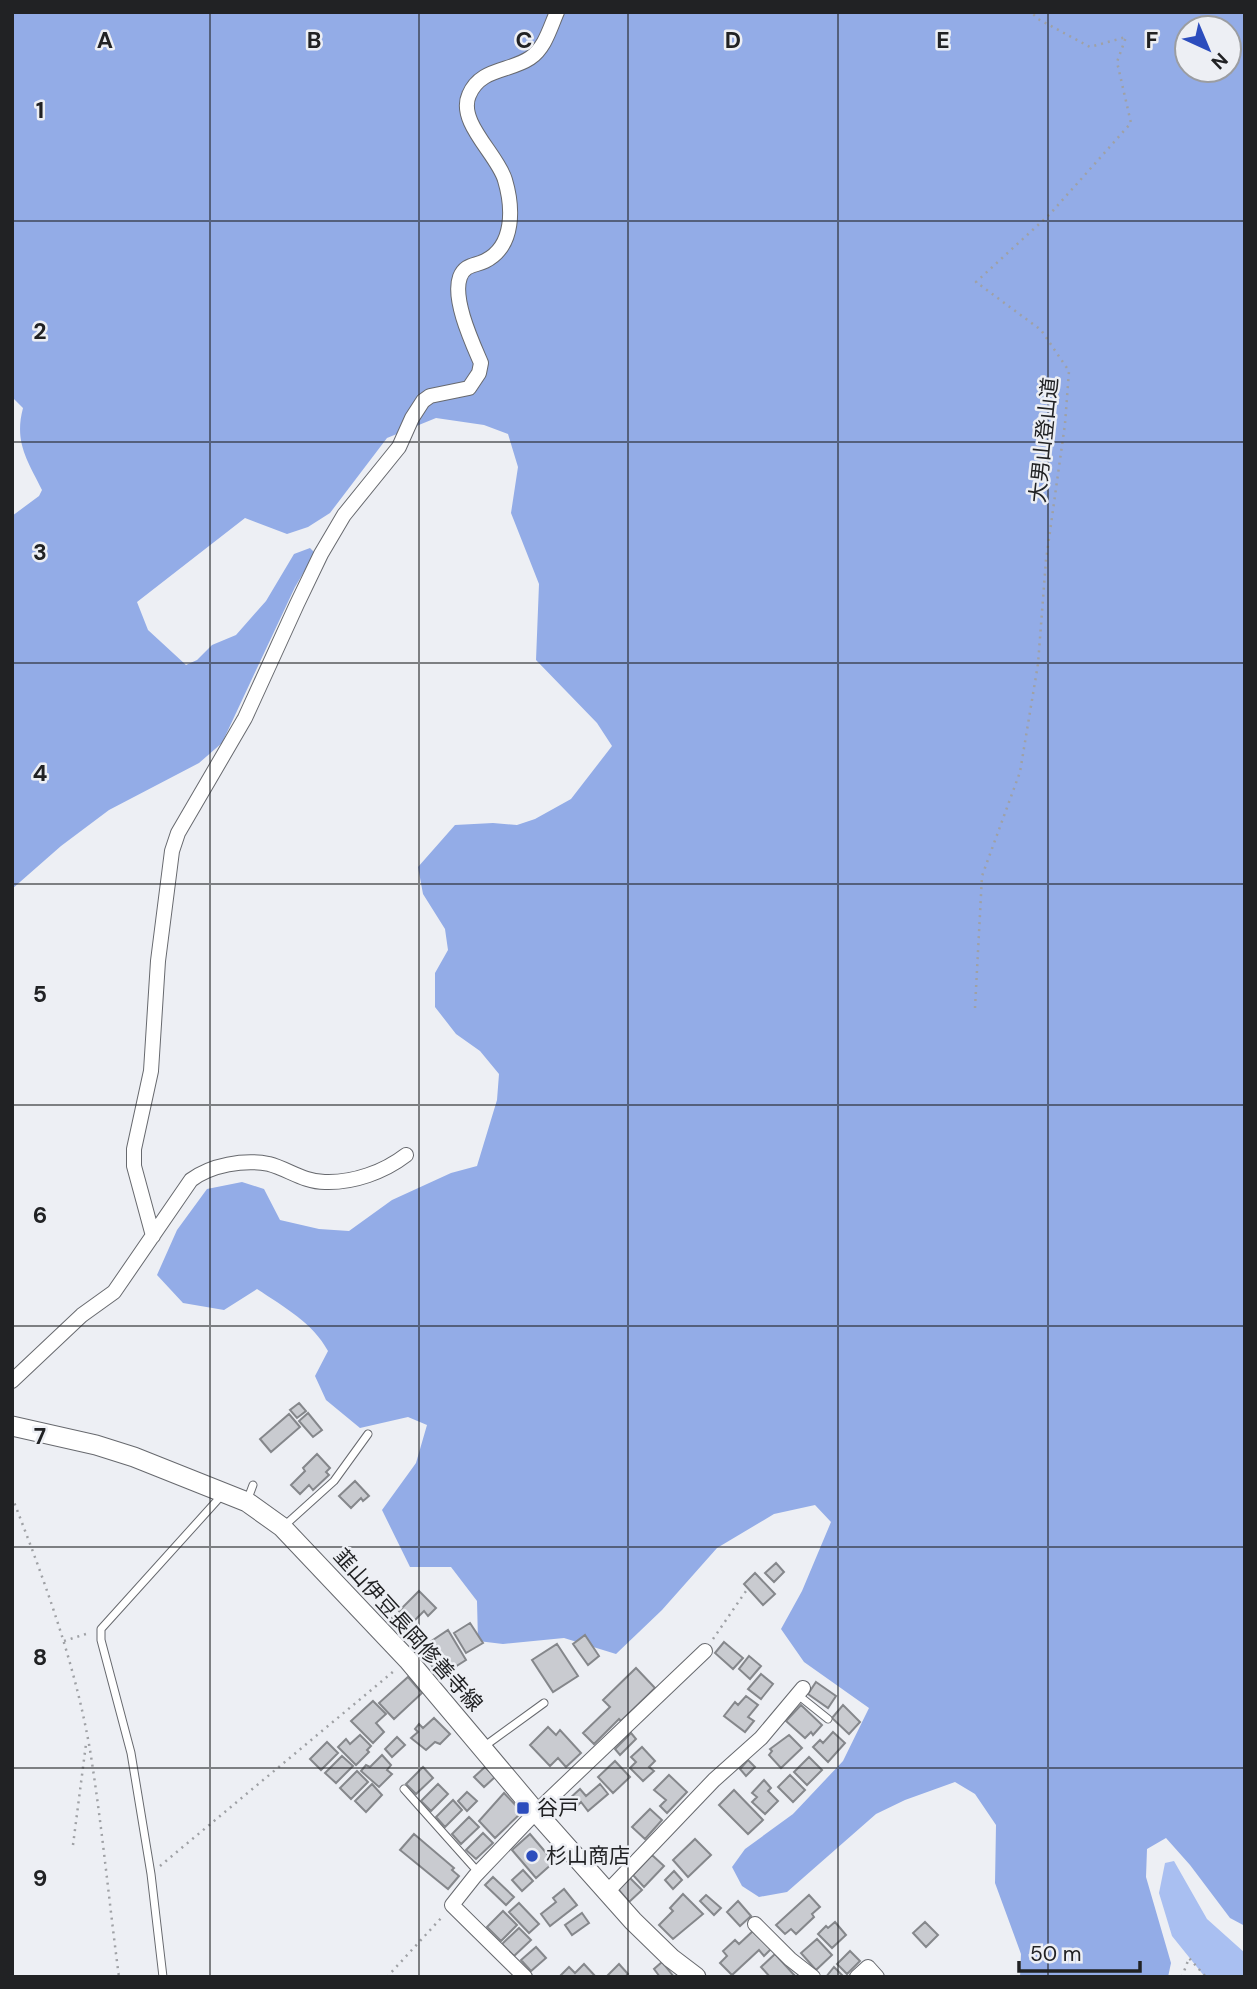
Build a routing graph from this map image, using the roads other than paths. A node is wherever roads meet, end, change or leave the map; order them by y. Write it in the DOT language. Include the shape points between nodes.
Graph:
graph roads {
  1 [pos="556,12"];
  2 [pos="406,1155"];
  3 [pos="153,1236"];
  4 [pos="12,1381"];
  5 [pos="12,1426"];
  6 [pos="368,1434"];
  7 [pos="224,1492"];
  8 [pos="282,1527"];
  9 [pos="705,1651"];
  10 [pos="800,1691"];
  11 [pos="544,1703"];
  12 [pos="828,1719"];
  13 [pos="482,1748"];
  14 [pos="404,1789"];
  15 [pos="536,1812"];
  16 [pos="479,1872"];
  17 [pos="607,1892"];
  18 [pos="755,1924"];
  19 [pos="163,1977"];
  20 [pos="525,1977"];
  21 [pos="696,1977"];
  22 [pos="813,1977"];
  23 [pos="858,1977"];
  24 [pos="877,1977"];
  1 -- 3 [label="street" via="538,51 487,74 467,99 468,117 503,174 511,211 503,244 495,255 466,268 458,281 459,302 481,363 479,373 469,388 423,401 399,447 344,515 296,604 245,718 177,833 158,961 151,1071 134,1149 134,1166"];
  2 -- 3 [label="street" via="358,1179 324,1183 270,1164 245,1162 202,1172 191,1180"];
  3 -- 4 [label="street" via="114,1292 82,1315"];
  5 -- 7 [label="main road, 韮山伊豆長岡修善寺線" via="96,1445"];
  6 -- 8 [label="lane" via="334,1481"];
  7 -- 8 [label="main road, 韮山伊豆長岡修善寺線" via="250,1493"];
  7 -- 19 [label="lane" via="100,1629 131,1753"];
  8 -- 13 [label="main road, 韮山伊豆長岡修善寺線" via="408,1660"];
  9 -- 15 [label="street"];
  10 -- 12 [label="lane"];
  10 -- 17 [label="street" via="761,1738 714,1780"];
  11 -- 13 [label="lane"];
  13 -- 15 [label="main road, 韮山伊豆長岡修善寺線"];
  14 -- 16 [label="lane"];
  15 -- 16 [label="street"];
  15 -- 17 [label="main road, 韮山伊豆長岡修善寺線"];
  16 -- 20 [label="street" via="452,1905"];
  17 -- 21 [label="main road, 韮山伊豆長岡修善寺線" via="671,1958"];
  18 -- 22 [label="street"];
  23 -- 24 [label="street" via="868,1967"];
}
